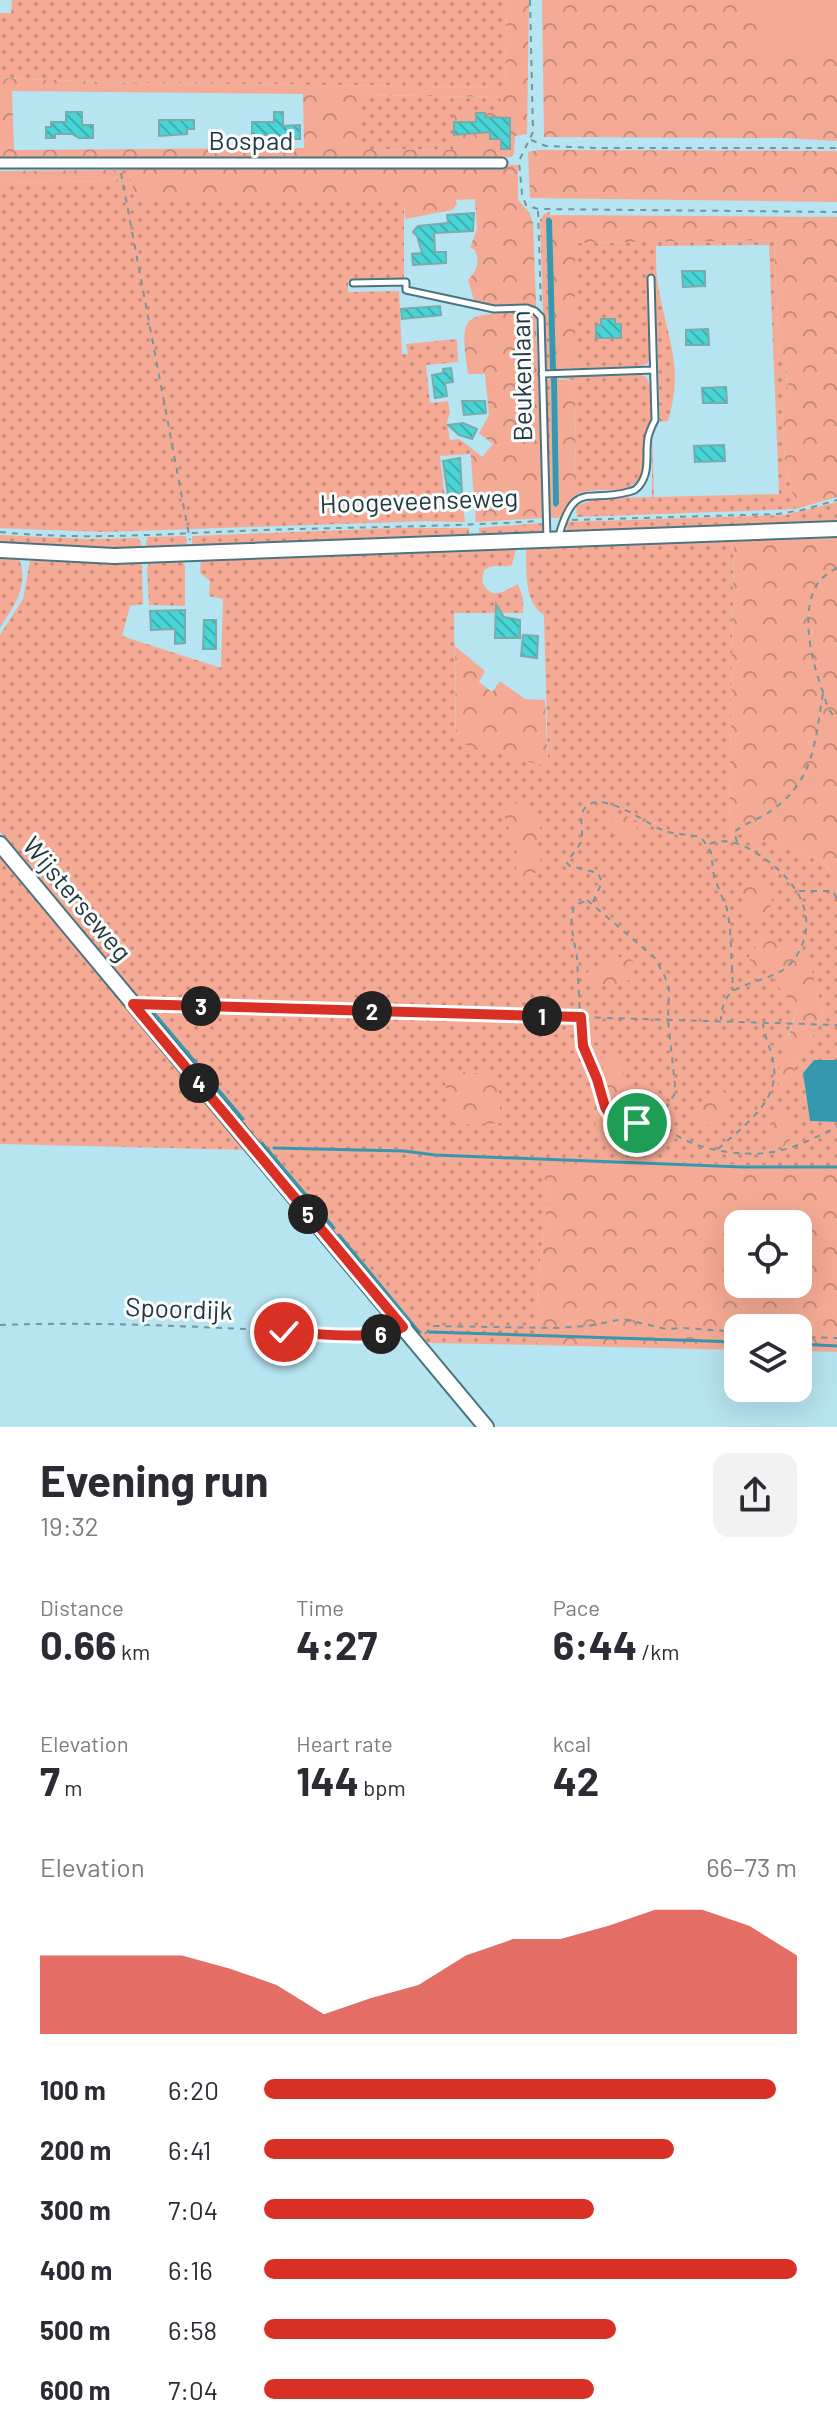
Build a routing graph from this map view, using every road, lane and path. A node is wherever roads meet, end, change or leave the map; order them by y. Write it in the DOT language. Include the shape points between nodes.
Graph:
graph roads {
  1 [pos="530,0"];
  2 [pos="530,140"];
  3 [pos="837,148"];
  4 [pos="0,163"];
  5 [pos="119,163"];
  6 [pos="502,163"];
  7 [pos="538,209"];
  8 [pos="837,212"];
  9 [pos="651,278"];
  10 [pos="353,283"];
  11 [pos="541,317"];
  12 [pos="653,370"];
  13 [pos="542,374"];
  14 [pos="837,500"];
  15 [pos="563,520"];
  16 [pos="546,521"];
  17 [pos="837,529"];
  18 [pos="0,532"];
  19 [pos="189,533"];
  20 [pos="552,540"];
  21 [pos="0,550"];
  22 [pos="191,553"];
  23 [pos="837,568"];
  24 [pos="823,693"];
  25 [pos="837,718"];
  26 [pos="0,844"];
  27 [pos="737,844"];
  28 [pos="708,845"];
  29 [pos="797,891"];
  30 [pos="835,892"];
  31 [pos="837,899"];
  32 [pos="592,903"];
  33 [pos="733,991"];
  34 [pos="133,1004"];
  35 [pos="581,1017"];
  36 [pos="668,1020"];
  37 [pos="721,1021"];
  38 [pos="763,1023"];
  39 [pos="837,1025"];
  40 [pos="661,1116"];
  41 [pos="837,1127"];
  42 [pos="718,1149"];
  43 [pos="0,1325"];
  44 [pos="403,1327"];
  45 [pos="724,1331"];
  46 [pos="812,1337"];
  47 [pos="837,1338"];
  48 [pos="414,1340"];
  49 [pos="486,1427"];
  1 -- 2 [label="path"];
  2 -- 3 [label="path" via="546,146 598,148"];
  2 -- 7 [label="path" via="519,161 522,194 526,205"];
  4 -- 5 [label="street, Bospad"];
  5 -- 6 [label="street, Bospad"];
  5 -- 19 [label="path"];
  7 -- 8 [label="path"];
  7 -- 11 [label="path, Beukenlaan"];
  9 -- 12 [label="lane"];
  10 -- 11 [label="lane" via="406,282 406,290 494,309 527,308"];
  11 -- 13 [label="lane, Beukenlaan"];
  12 -- 13 [label="lane"];
  12 -- 15 [label="lane" via="655,420 645,475 635,490 586,496 571,505"];
  13 -- 16 [label="lane, Beukenlaan"];
  14 -- 15 [label="path" via="778,514"];
  15 -- 20 [label="lane"];
  16 -- 19 [label="path, Hoogeveenseweg"];
  16 -- 20 [label="lane, Beukenlaan"];
  17 -- 20 [label="main road, Hoogeveenseweg"];
  18 -- 19 [label="path, Hoogeveenseweg"];
  19 -- 22 [label="path"];
  20 -- 22 [label="main road, Hoogeveenseweg"];
  21 -- 22 [label="main road, Hoogeveenseweg" via="114,556"];
  23 -- 24 [label="path" via="819,581 809,610 809,643"];
  24 -- 25 [label="path"];
  24 -- 27 [label="path" via="810,764 799,784 770,812 734,832"];
  26 -- 34 [label="main road, Wijsterseweg"];
  27 -- 28 [label="path"];
  27 -- 29 [label="path" via="779,868"];
  28 -- 32 [label="path" via="701,837 658,828 619,806 588,805 582,812 582,838 567,863 601,877"];
  28 -- 33 [label="path" via="727,909"];
  29 -- 30 [label="path"];
  29 -- 33 [label="path" via="806,925 794,959 781,971"];
  30 -- 31 [label="path"];
  32 -- 35 [label="path" via="579,902 571,913"];
  32 -- 36 [label="path" via="655,958 669,990"];
  33 -- 37 [label="path" via="723,1005"];
  34 -- 35 [label="path"];
  34 -- 44 [label="main road, Wijsterseweg"];
  35 -- 36 [label="path"];
  35 -- 40 [label="path" via="583,1046 611,1117 637,1123"];
  36 -- 37 [label="path"];
  36 -- 40 [label="path" via="675,1085"];
  37 -- 38 [label="path"];
  38 -- 39 [label="path"];
  38 -- 42 [label="path" via="774,1065 771,1091"];
  40 -- 42 [label="path" via="672,1133"];
  41 -- 42 [label="path" via="776,1152"];
  43 -- 44 [label="path, Spoordijk" via="353,1335 388,1334"];
  44 -- 48 [label="main road, Wijsterseweg"];
  45 -- 48 [label="path" via="666,1329 623,1319 553,1328 432,1326"];
  46 -- 47 [label="path"];
  48 -- 49 [label="main road, Wijsterseweg"];
}
